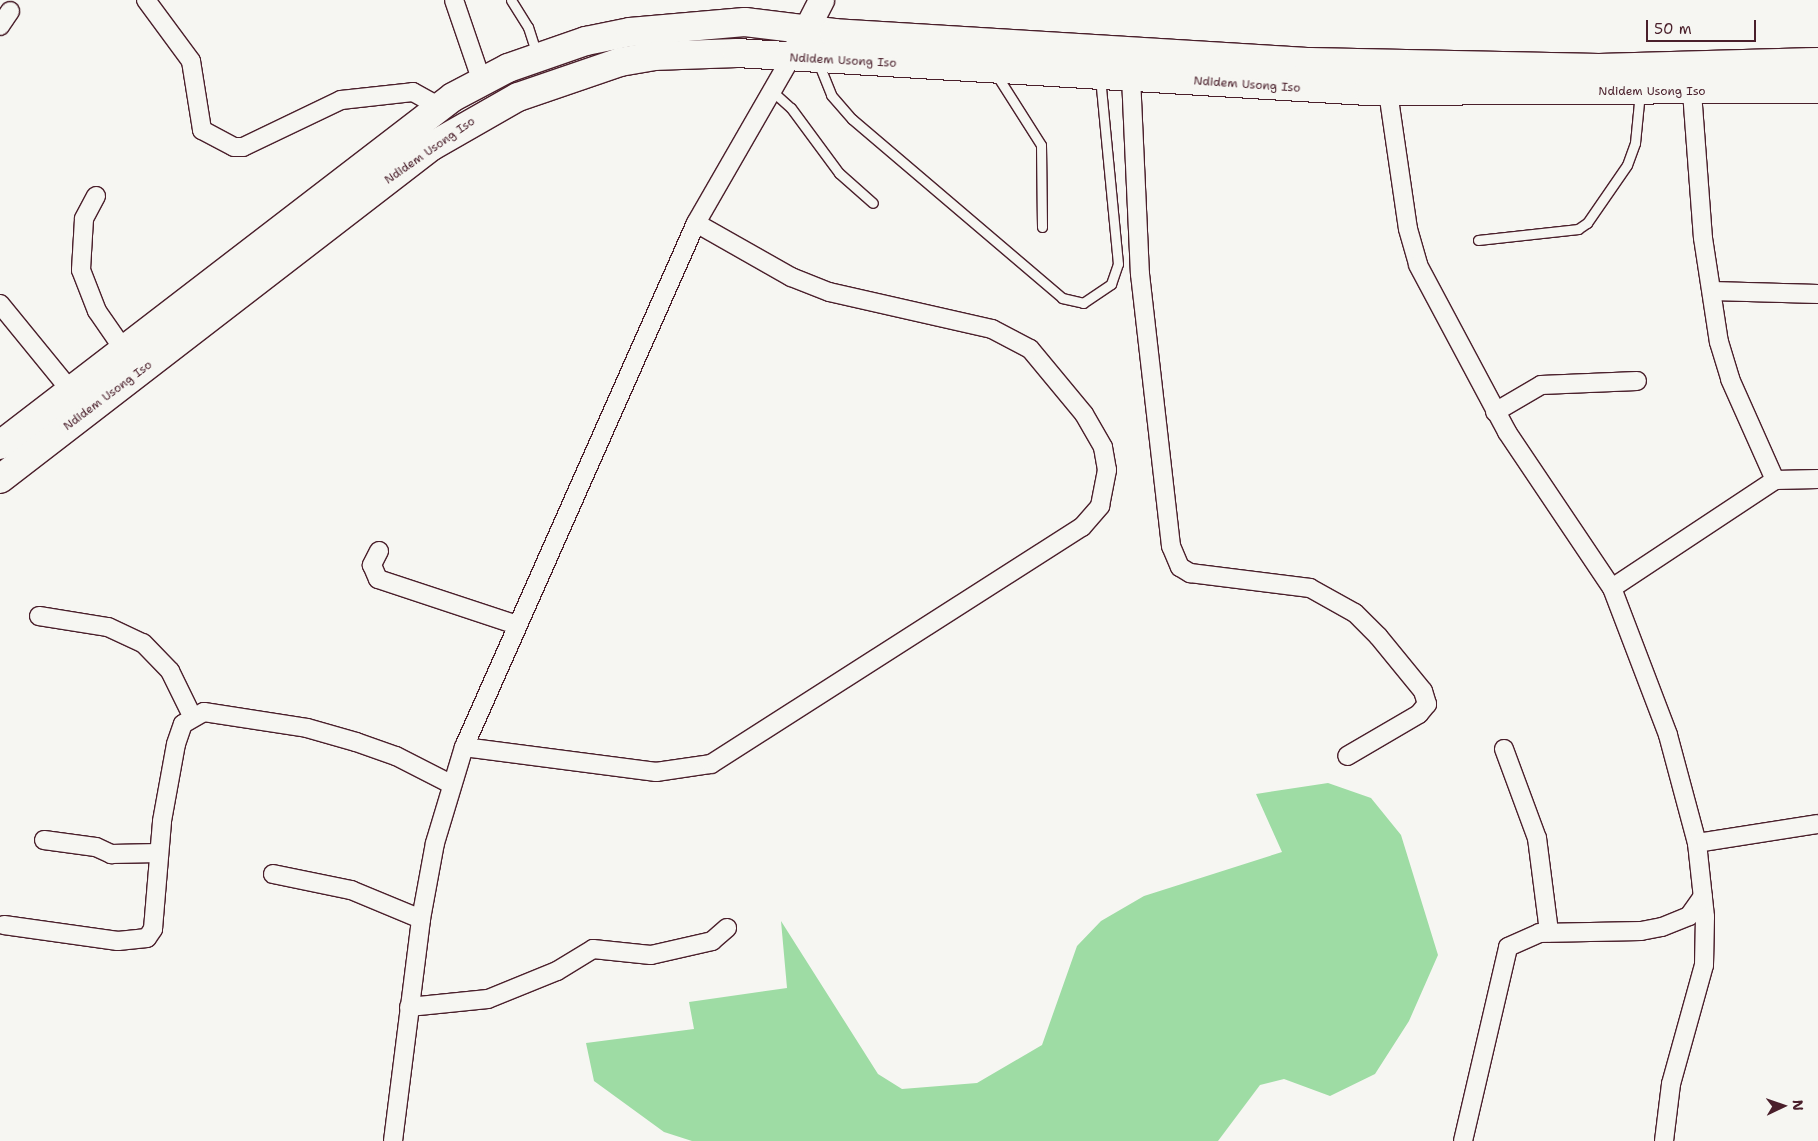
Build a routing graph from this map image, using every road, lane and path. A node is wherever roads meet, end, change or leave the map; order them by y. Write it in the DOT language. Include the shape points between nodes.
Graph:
graph roads {
  1 [pos="146,0"];
  2 [pos="454,0"];
  3 [pos="511,0"];
  4 [pos="820,0"];
  5 [pos="10,11"];
  6 [pos="0,26"];
  7 [pos="806,28"];
  8 [pos="538,58"];
  9 [pos="804,59"];
  10 [pos="1818,62"];
  11 [pos="993,70"];
  12 [pos="1100,75"];
  13 [pos="1131,77"];
  14 [pos="482,82"];
  15 [pos="1818,89"];
  16 [pos="772,91"];
  17 [pos="1388,92"];
  18 [pos="1640,92"];
  19 [pos="1692,92"];
  20 [pos="440,107"];
  21 [pos="96,196"];
  22 [pos="873,203"];
  23 [pos="696,223"];
  24 [pos="1042,227"];
  25 [pos="1478,240"];
  26 [pos="1712,292"];
  27 [pos="1818,294"];
  28 [pos="0,304"];
  29 [pos="124,350"];
  30 [pos="1637,381"];
  31 [pos="70,391"];
  32 [pos="1495,412"];
  33 [pos="0,445"];
  34 [pos="0,479"];
  35 [pos="1818,479"];
  36 [pos="1775,480"];
  37 [pos="379,551"];
  38 [pos="1612,588"];
  39 [pos="40,616"];
  40 [pos="517,625"];
  41 [pos="192,716"];
  42 [pos="464,747"];
  43 [pos="1504,749"];
  44 [pos="1347,756"];
  45 [pos="451,784"];
  46 [pos="1818,824"];
  47 [pos="44,840"];
  48 [pos="1697,843"];
  49 [pos="159,853"];
  50 [pos="273,874"];
  51 [pos="1703,896"];
  52 [pos="421,919"];
  53 [pos="4,925"];
  54 [pos="727,928"];
  55 [pos="1549,932"];
  56 [pos="409,1007"];
  57 [pos="393,1141"];
  58 [pos="1463,1141"];
  59 [pos="1664,1141"];
  1 -- 20 [label="street" via="191,61 202,130 234,147 243,147 341,100 413,92"];
  2 -- 14 [label="street"];
  3 -- 8 [label="lane" via="528,27"];
  4 -- 7 [label="street"];
  5 -- 6 [label="street"];
  7 -- 8 [label="highway, Ndidem Usong Iso" via="746,22 691,25 586,41"];
  7 -- 9 [label="street"];
  7 -- 10 [label="highway, Ndidem Usong Iso" via="1309,62 1599,68"];
  8 -- 14 [label="highway, Ndidem Usong Iso"];
  9 -- 11 [label="highway, Ndidem Usong Iso"];
  9 -- 12 [label="lane" via="852,119 1062,298 1082,303 1110,284 1118,264"];
  9 -- 16 [label="street"];
  9 -- 34 [label="highway, Ndidem Usong Iso" via="702,52 654,56 570,77 480,116 409,164"];
  11 -- 12 [label="highway, Ndidem Usong Iso"];
  11 -- 24 [label="lane" via="1041,145"];
  12 -- 13 [label="highway, Ndidem Usong Iso"];
  13 -- 17 [label="highway, Ndidem Usong Iso"];
  13 -- 44 [label="street" via="1140,274 1170,546 1180,567 1190,573 1310,588 1355,613 1378,636 1423,691 1427,704 1419,714"];
  14 -- 20 [label="highway, Ndidem Usong Iso"];
  15 -- 19 [label="highway, Ndidem Usong Iso"];
  16 -- 22 [label="lane" via="791,108 838,173"];
  16 -- 23 [label="street"];
  17 -- 18 [label="highway, Ndidem Usong Iso"];
  17 -- 32 [label="street" via="1406,219 1418,265"];
  18 -- 19 [label="highway, Ndidem Usong Iso"];
  18 -- 25 [label="lane" via="1635,143 1627,165 1587,223 1578,229"];
  19 -- 26 [label="street"];
  20 -- 29 [label="highway, Ndidem Usong Iso"];
  21 -- 29 [label="street" via="84,219 80,270 97,311"];
  23 -- 40 [label="street"];
  23 -- 42 [label="street" via="791,277 821,289 992,329 1030,349 1084,414 1103,447 1107,470 1100,506 1082,527 711,764 656,772"];
  26 -- 27 [label="street"];
  26 -- 36 [label="street" via="1730,379"];
  28 -- 31 [label="street"];
  29 -- 31 [label="highway, Ndidem Usong Iso"];
  30 -- 32 [label="street" via="1541,385"];
  31 -- 33 [label="highway, Ndidem Usong Iso"];
  32 -- 38 [label="street"];
  35 -- 36 [label="street"];
  36 -- 38 [label="street"];
  37 -- 40 [label="street" via="372,564 378,579"];
  38 -- 48 [label="street" via="1668,735"];
  39 -- 41 [label="street" via="108,626 143,643 170,671"];
  40 -- 42 [label="street"];
  41 -- 45 [label="street" via="217,711 307,728 396,756"];
  41 -- 49 [label="street" via="183,724 176,744"];
  42 -- 45 [label="street"];
  43 -- 55 [label="street" via="1537,838"];
  45 -- 52 [label="street"];
  46 -- 48 [label="street"];
  47 -- 49 [label="street" via="96,847 111,854"];
  48 -- 51 [label="street"];
  49 -- 53 [label="street" via="153,929 144,940 118,941"];
  50 -- 52 [label="street" via="351,890"];
  51 -- 55 [label="street" via="1689,916 1662,927 1618,933"];
  51 -- 59 [label="street" via="1704,965 1671,1084"];
  52 -- 56 [label="street"];
  54 -- 56 [label="street" via="712,941 651,955 593,948 516,991 465,1003"];
  55 -- 58 [label="street" via="1527,935 1508,947"];
  56 -- 57 [label="street"];
}
